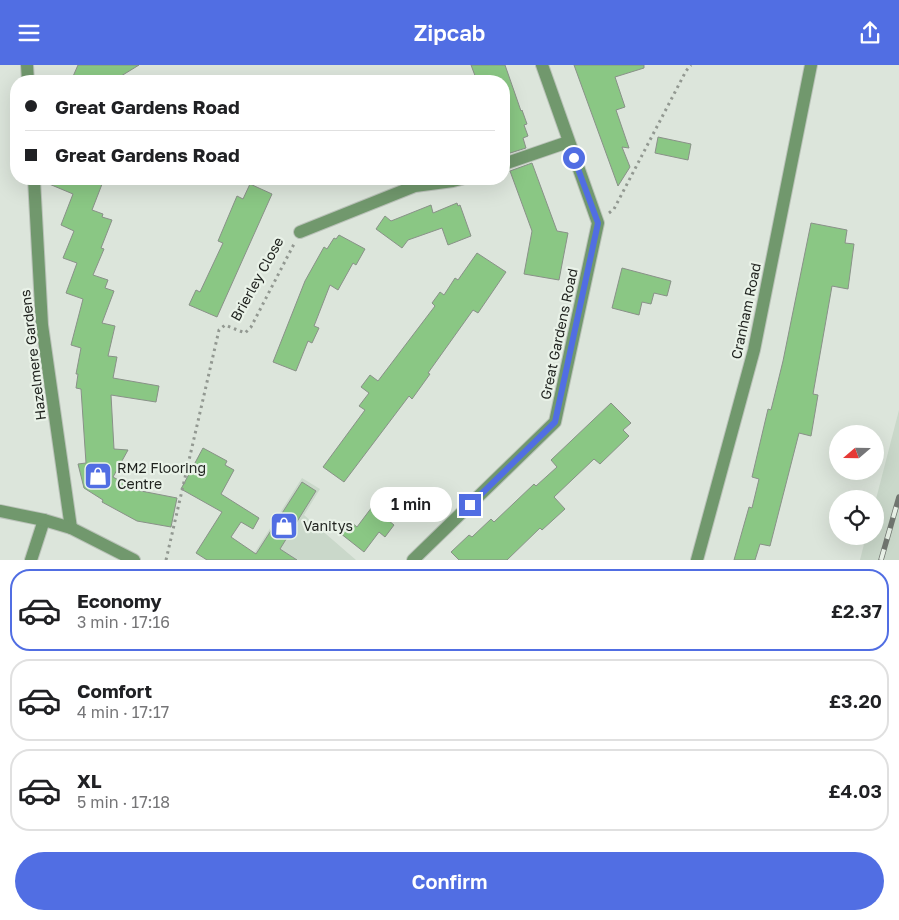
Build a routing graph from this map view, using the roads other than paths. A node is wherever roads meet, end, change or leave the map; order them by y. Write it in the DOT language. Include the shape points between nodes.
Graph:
graph roads {
  1 [pos="542,65"];
  2 [pos="811,65"];
  3 [pos="568,142"];
  4 [pos="510,162"];
  5 [pos="34,185"];
  6 [pos="423,185"];
  7 [pos="300,232"];
  8 [pos="0,511"];
  9 [pos="44,519"];
  10 [pos="71,527"];
  11 [pos="31,560"];
  12 [pos="134,560"];
  13 [pos="413,560"];
  14 [pos="697,560"];
  1 -- 3 [label="street"];
  2 -- 14 [label="street, Cranham Road" via="754,350"];
  3 -- 4 [label="street"];
  3 -- 13 [label="street, Great Gardens Road" via="598,223 555,422"];
  5 -- 10 [label="street, Hazelmere Gardens" via="42,325"];
  6 -- 7 [label="street, Brierley Close"];
  8 -- 9 [label="street"];
  9 -- 10 [label="street"];
  9 -- 11 [label="street"];
  10 -- 12 [label="street"];
}
